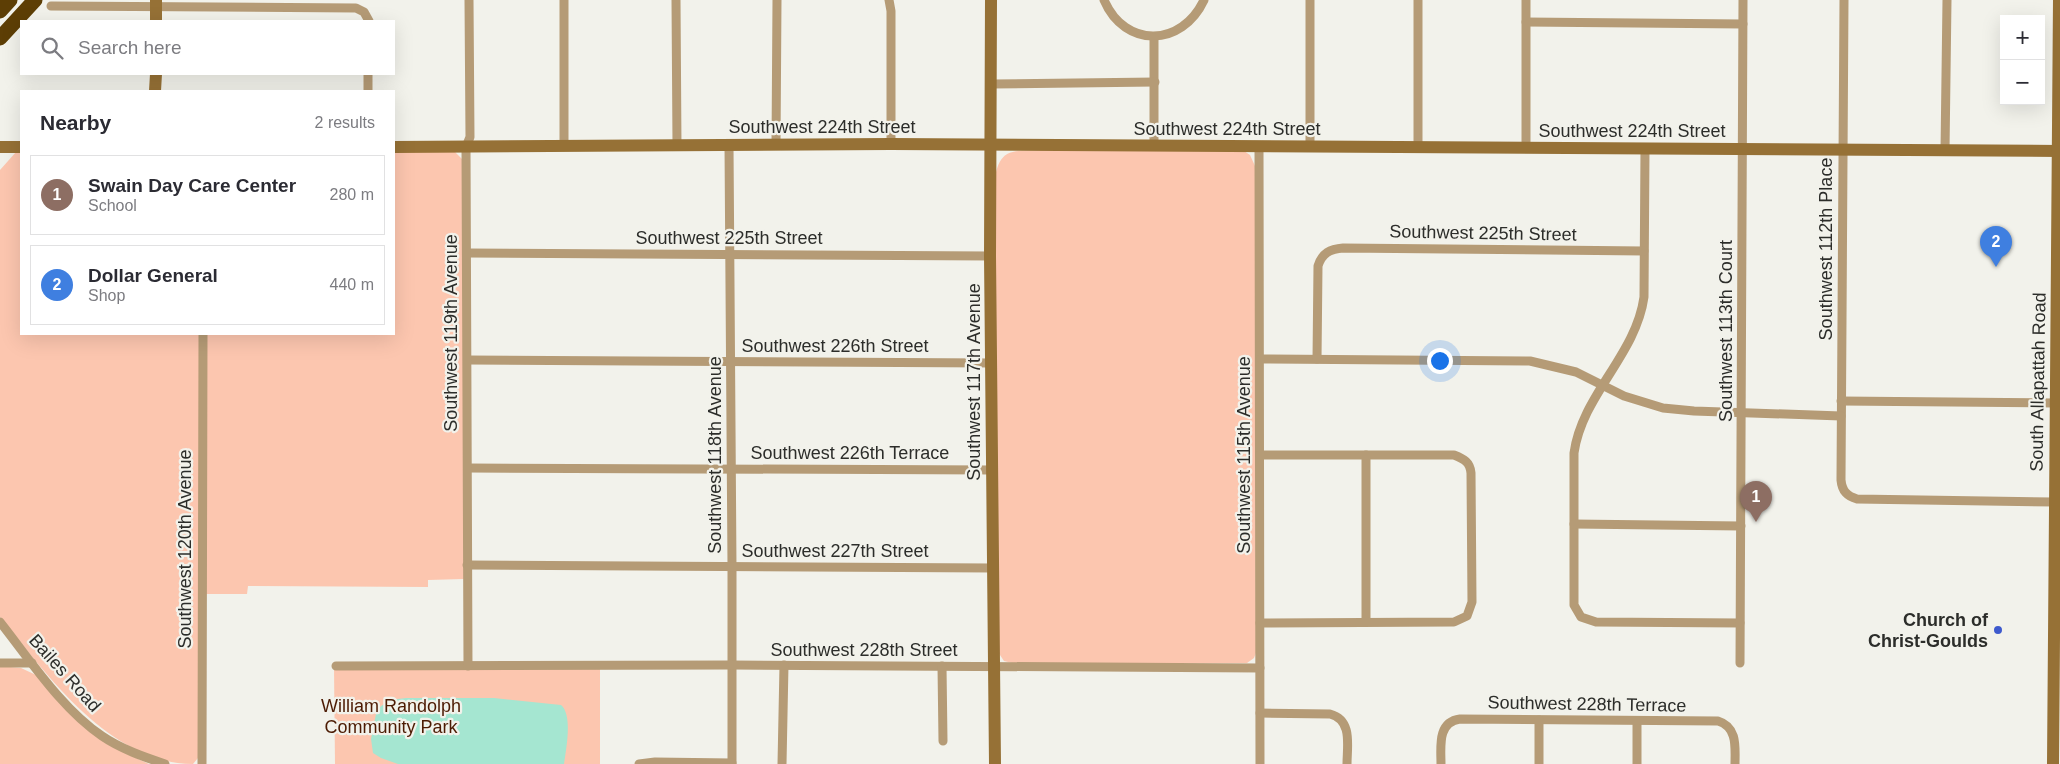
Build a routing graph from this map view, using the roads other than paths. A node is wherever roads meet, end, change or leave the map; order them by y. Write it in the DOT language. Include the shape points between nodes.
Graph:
graph roads {
  1 [pos="10,0"];
  2 [pos="35,0"];
  3 [pos="469,0"];
  4 [pos="676,0"];
  5 [pos="777,0"];
  6 [pos="889,0"];
  7 [pos="991,0"];
  8 [pos="1104,0"];
  9 [pos="1204,0"];
  10 [pos="1310,0"];
  11 [pos="1418,0"];
  12 [pos="1526,0"];
  13 [pos="1743,0"];
  14 [pos="1844,0"];
  15 [pos="1947,0"];
  16 [pos="2059,0"];
  17 [pos="564,2"];
  18 [pos="156,4"];
  19 [pos="51,6"];
  20 [pos="0,11"];
  21 [pos="156,20"];
  22 [pos="368,20"];
  23 [pos="1526,22"];
  24 [pos="1743,24"];
  25 [pos="0,38"];
  26 [pos="1154,38"];
  27 [pos="156,75"];
  28 [pos="368,75"];
  29 [pos="1155,82"];
  30 [pos="992,84"];
  31 [pos="155,90"];
  32 [pos="368,90"];
  33 [pos="891,144"];
  34 [pos="564,145"];
  35 [pos="677,145"];
  36 [pos="729,145"];
  37 [pos="776,145"];
  38 [pos="1154,145"];
  39 [pos="992,146"];
  40 [pos="1259,146"];
  41 [pos="0,147"];
  42 [pos="20,147"];
  43 [pos="395,147"];
  44 [pos="466,147"];
  45 [pos="1310,147"];
  46 [pos="1418,147"];
  47 [pos="1526,148"];
  48 [pos="1645,149"];
  49 [pos="1743,150"];
  50 [pos="1843,150"];
  51 [pos="1945,151"];
  52 [pos="2059,151"];
  53 [pos="1644,251"];
  54 [pos="468,253"];
  55 [pos="730,254"];
  56 [pos="990,256"];
  57 [pos="203,335"];
  58 [pos="1260,359"];
  59 [pos="1317,359"];
  60 [pos="468,360"];
  61 [pos="731,362"];
  62 [pos="992,363"];
  63 [pos="2058,364"];
  64 [pos="1603,386"];
  65 [pos="1841,401"];
  66 [pos="2055,403"];
  67 [pos="1741,413"];
  68 [pos="1841,416"];
  69 [pos="1260,455"];
  70 [pos="1366,455"];
  71 [pos="2057,463"];
  72 [pos="468,468"];
  73 [pos="732,469"];
  74 [pos="992,470"];
  75 [pos="2054,502"];
  76 [pos="1574,524"];
  77 [pos="1741,526"];
  78 [pos="467,565"];
  79 [pos="732,567"];
  80 [pos="992,568"];
  81 [pos="1366,621"];
  82 [pos="0,622"];
  83 [pos="1260,623"];
  84 [pos="1740,623"];
  85 [pos="0,663"];
  86 [pos="32,663"];
  87 [pos="1740,663"];
  88 [pos="731,665"];
  89 [pos="336,666"];
  90 [pos="468,666"];
  91 [pos="784,666"];
  92 [pos="942,666"];
  93 [pos="993,666"];
  94 [pos="1260,668"];
  95 [pos="1260,714"];
  96 [pos="1539,720"];
  97 [pos="1637,721"];
  98 [pos="943,741"];
  99 [pos="782,763"];
  100 [pos="165,764"];
  101 [pos="202,764"];
  102 [pos="638,764"];
  103 [pos="732,764"];
  104 [pos="995,764"];
  105 [pos="1260,764"];
  106 [pos="1347,764"];
  107 [pos="1441,764"];
  108 [pos="1539,764"];
  109 [pos="1637,764"];
  110 [pos="1735,764"];
  111 [pos="2053,764"];
  1 -- 20 [label="highway"];
  2 -- 25 [label="highway"];
  3 -- 44 [label="street, Southwest 119th Avenue" via="470,137"];
  4 -- 35 [label="street"];
  5 -- 37 [label="street"];
  6 -- 33 [label="street"];
  7 -- 30 [label="street, Southwest 117th Avenue"];
  8 -- 26 [label="street" via="1111,14 1131,32"];
  9 -- 26 [label="street" via="1188,24"];
  10 -- 45 [label="street"];
  11 -- 46 [label="street"];
  12 -- 23 [label="street"];
  13 -- 24 [label="street, Southwest 113th Court"];
  14 -- 50 [label="street, Southwest 112th Place"];
  15 -- 51 [label="street"];
  16 -- 52 [label="street, South Allapattah Road"];
  17 -- 34 [label="street"];
  18 -- 19 [label="street"];
  18 -- 21 [label="street"];
  18 -- 22 [label="street" via="356,8 364,12"];
  23 -- 24 [label="street"];
  23 -- 47 [label="street"];
  24 -- 49 [label="street, Southwest 113th Court"];
  26 -- 29 [label="street"];
  27 -- 31 [label="street"];
  28 -- 32 [label="street"];
  29 -- 30 [label="street"];
  29 -- 38 [label="street"];
  30 -- 39 [label="street, Southwest 117th Avenue"];
  33 -- 37 [label="street, Southwest 224th Street"];
  33 -- 39 [label="street, Southwest 224th Street"];
  34 -- 35 [label="street, Southwest 224th Street"];
  34 -- 44 [label="street, Southwest 224th Street"];
  35 -- 36 [label="street, Southwest 224th Street"];
  36 -- 37 [label="street, Southwest 224th Street"];
  36 -- 55 [label="street, Southwest 118th Avenue"];
  38 -- 39 [label="street, Southwest 224th Street"];
  38 -- 40 [label="street, Southwest 224th Street"];
  39 -- 56 [label="street, Southwest 117th Avenue"];
  40 -- 45 [label="street, Southwest 224th Street"];
  40 -- 58 [label="street, Southwest 115th Avenue"];
  41 -- 42 [label="street"];
  43 -- 44 [label="street, Southwest 224th Street"];
  44 -- 54 [label="street, Southwest 119th Avenue"];
  45 -- 46 [label="street, Southwest 224th Street"];
  46 -- 47 [label="street, Southwest 224th Street"];
  47 -- 48 [label="street, Southwest 224th Street"];
  48 -- 49 [label="street, Southwest 224th Street"];
  48 -- 53 [label="street"];
  49 -- 50 [label="street, Southwest 224th Street"];
  49 -- 67 [label="street, Southwest 113th Court"];
  50 -- 51 [label="street, Southwest 224th Street"];
  50 -- 65 [label="street, Southwest 112th Place"];
  51 -- 52 [label="street, Southwest 224th Street"];
  52 -- 63 [label="street, South Allapattah Road"];
  53 -- 59 [label="street, Southwest 225th Street" via="1331,250 1318,263"];
  53 -- 64 [label="street" via="1642,315"];
  54 -- 55 [label="street, Southwest 225th Street"];
  54 -- 60 [label="street, Southwest 119th Avenue"];
  55 -- 56 [label="street, Southwest 225th Street"];
  55 -- 61 [label="street, Southwest 118th Avenue"];
  56 -- 62 [label="street, Southwest 117th Avenue"];
  57 -- 101 [label="street, Southwest 120th Avenue"];
  58 -- 59 [label="street"];
  58 -- 69 [label="street, Southwest 115th Avenue"];
  59 -- 64 [label="street" via="1530,361 1576,372"];
  60 -- 61 [label="street, Southwest 226th Street"];
  60 -- 72 [label="street, Southwest 119th Avenue"];
  61 -- 62 [label="street, Southwest 226th Street"];
  61 -- 73 [label="street, Southwest 118th Avenue"];
  62 -- 74 [label="street, Southwest 117th Avenue"];
  63 -- 66 [label="street, South Allapattah Road"];
  64 -- 67 [label="street" via="1633,400 1663,408"];
  64 -- 76 [label="street" via="1577,436"];
  65 -- 66 [label="street"];
  65 -- 68 [label="street, Southwest 112th Place"];
  66 -- 71 [label="street, South Allapattah Road"];
  67 -- 68 [label="street"];
  67 -- 77 [label="street, Southwest 113th Court"];
  68 -- 75 [label="street, Southwest 112th Place" via="1842,489 1856,499"];
  69 -- 70 [label="street"];
  69 -- 83 [label="street, Southwest 115th Avenue"];
  70 -- 81 [label="street"];
  70 -- 81 [label="street" via="1454,455 1469,464 1472,602 1467,616 1454,622"];
  71 -- 75 [label="street, South Allapattah Road"];
  72 -- 73 [label="street, Southwest 226th Terrace"];
  72 -- 78 [label="street, Southwest 119th Avenue"];
  73 -- 74 [label="street, Southwest 226th Terrace"];
  73 -- 79 [label="street, Southwest 118th Avenue"];
  74 -- 80 [label="street, Southwest 117th Avenue"];
  75 -- 111 [label="street, South Allapattah Road"];
  76 -- 77 [label="street"];
  76 -- 84 [label="street" via="1573,599 1578,614 1587,620"];
  77 -- 84 [label="street, Southwest 113th Court"];
  78 -- 79 [label="street, Southwest 227th Street"];
  78 -- 90 [label="street, Southwest 119th Avenue"];
  79 -- 80 [label="street, Southwest 227th Street"];
  79 -- 88 [label="street, Southwest 118th Avenue"];
  80 -- 93 [label="street, Southwest 117th Avenue"];
  81 -- 83 [label="street"];
  82 -- 86 [label="street, Bailes Road"];
  83 -- 94 [label="street, Southwest 115th Avenue"];
  84 -- 87 [label="street, Southwest 113th Court"];
  85 -- 86 [label="street"];
  86 -- 100 [label="street, Bailes Road" via="72,710 102,737"];
  88 -- 90 [label="street, Southwest 228th Street"];
  88 -- 91 [label="street, Southwest 228th Street"];
  88 -- 103 [label="street, Southwest 118th Avenue"];
  89 -- 90 [label="street, Southwest 228th Street"];
  91 -- 92 [label="street, Southwest 228th Street"];
  91 -- 99 [label="street"];
  92 -- 93 [label="street, Southwest 228th Street"];
  92 -- 98 [label="street"];
  93 -- 94 [label="street, Southwest 228th Street"];
  93 -- 104 [label="street, Southwest 117th Avenue"];
  94 -- 95 [label="street, Southwest 115th Avenue"];
  95 -- 105 [label="street, Southwest 115th Avenue"];
  95 -- 106 [label="street" via="1330,714 1341,720 1347,731"];
  96 -- 97 [label="street, Southwest 228th Terrace"];
  96 -- 107 [label="street, Southwest 228th Terrace" via="1451,721 1443,730"];
  96 -- 108 [label="street"];
  97 -- 109 [label="street"];
  97 -- 110 [label="street, Southwest 228th Terrace" via="1716,721 1725,724 1735,740"];
  102 -- 103 [label="street"];
}
